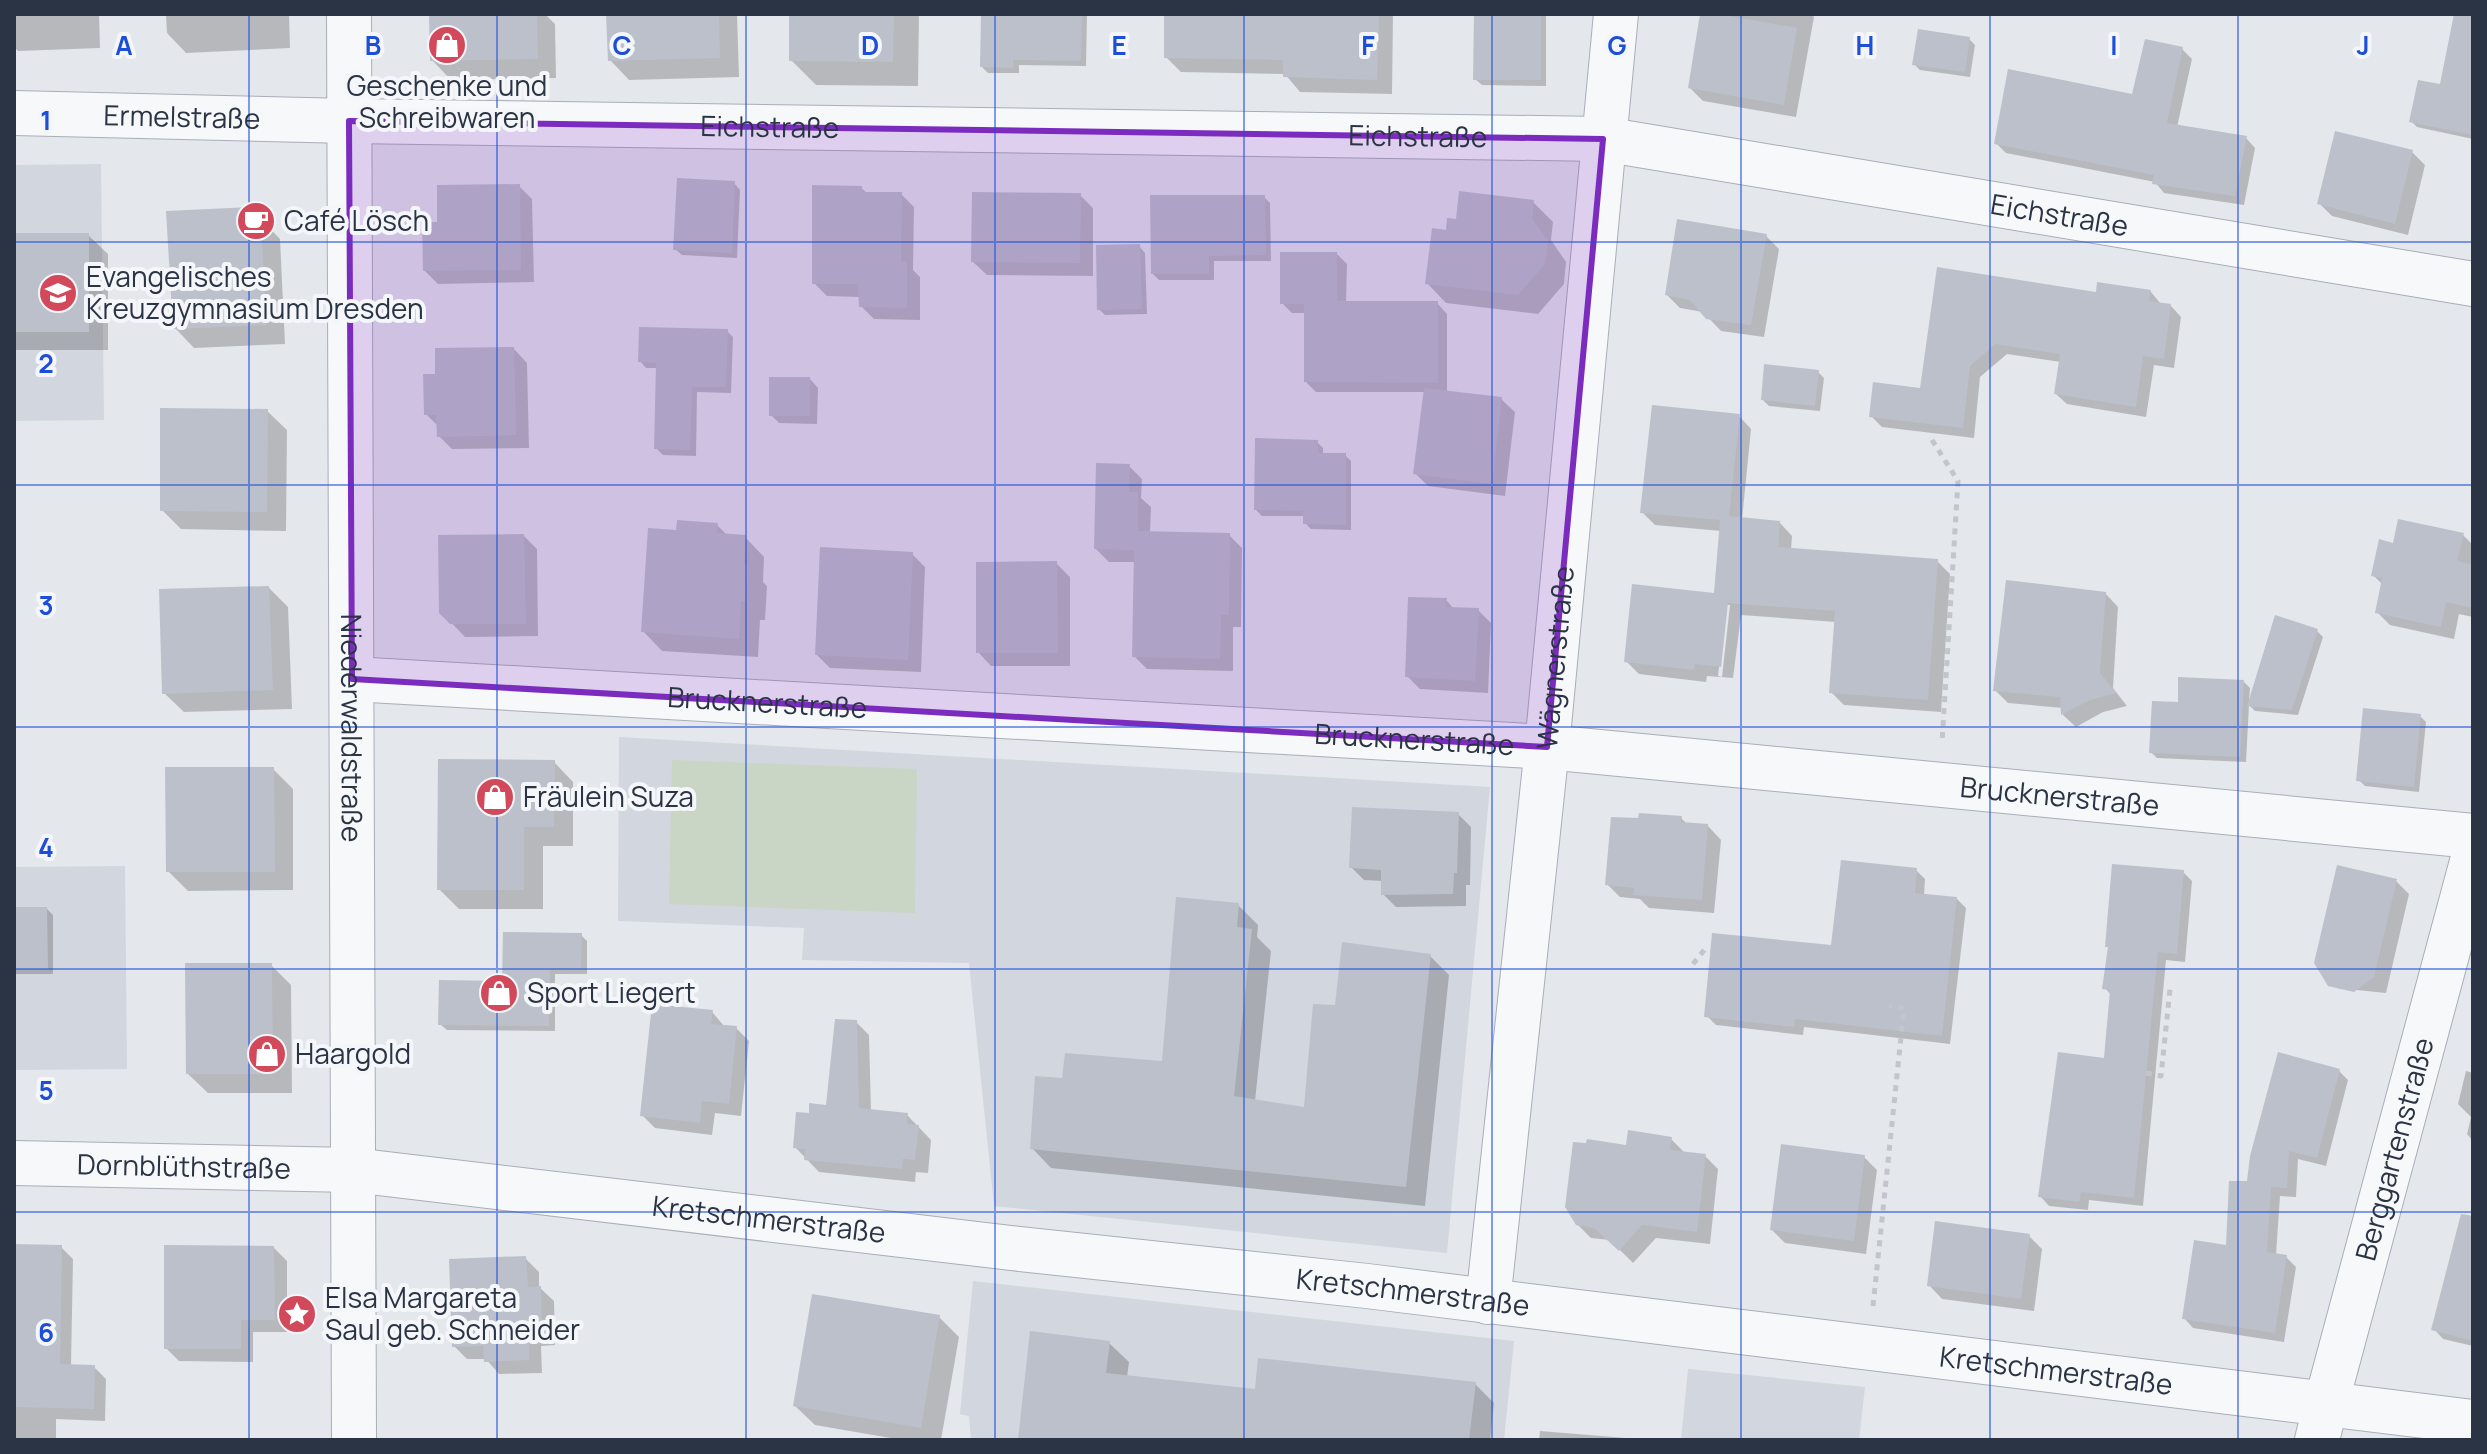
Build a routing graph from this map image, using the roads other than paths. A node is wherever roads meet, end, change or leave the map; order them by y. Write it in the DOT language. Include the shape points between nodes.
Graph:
graph roads {
  1 [pos="349,14"];
  2 [pos="1616,14"];
  3 [pos="14,113"];
  4 [pos="349,121"];
  5 [pos="1603,139"];
  6 [pos="2473,284"];
  7 [pos="352,679"];
  8 [pos="1547,747"];
  9 [pos="2473,836"];
  10 [pos="2473,858"];
  11 [pos="14,1163"];
  12 [pos="353,1170"];
  13 [pos="1488,1302"];
  14 [pos="2321,1422"];
  15 [pos="2473,1422"];
  16 [pos="354,1440"];
  1 -- 4 [label="street, Niederwaldstraße"];
  2 -- 5 [label="street, Wägnerstraße"];
  3 -- 4 [label="street, Ermelstraße"];
  4 -- 5 [label="street, Eichstraße"];
  4 -- 7 [label="street, Niederwaldstraße"];
  5 -- 6 [label="street, Eichstraße"];
  5 -- 8 [label="street, Wägnerstraße"];
  7 -- 8 [label="street, Brucknerstraße"];
  7 -- 12 [label="street, Niederwaldstraße"];
  8 -- 9 [label="street, Brucknerstraße"];
  8 -- 13 [label="street, Wägnerstraße"];
  10 -- 14 [label="street, Berggartenstraße"];
  11 -- 12 [label="street, Dornblüthstraße"];
  12 -- 13 [label="street, Kretschmerstraße"];
  12 -- 16 [label="street, Niederwaldstraße"];
  13 -- 14 [label="street, Kretschmerstraße"];
  14 -- 15 [label="street, Kretschmerstraße"];
}
